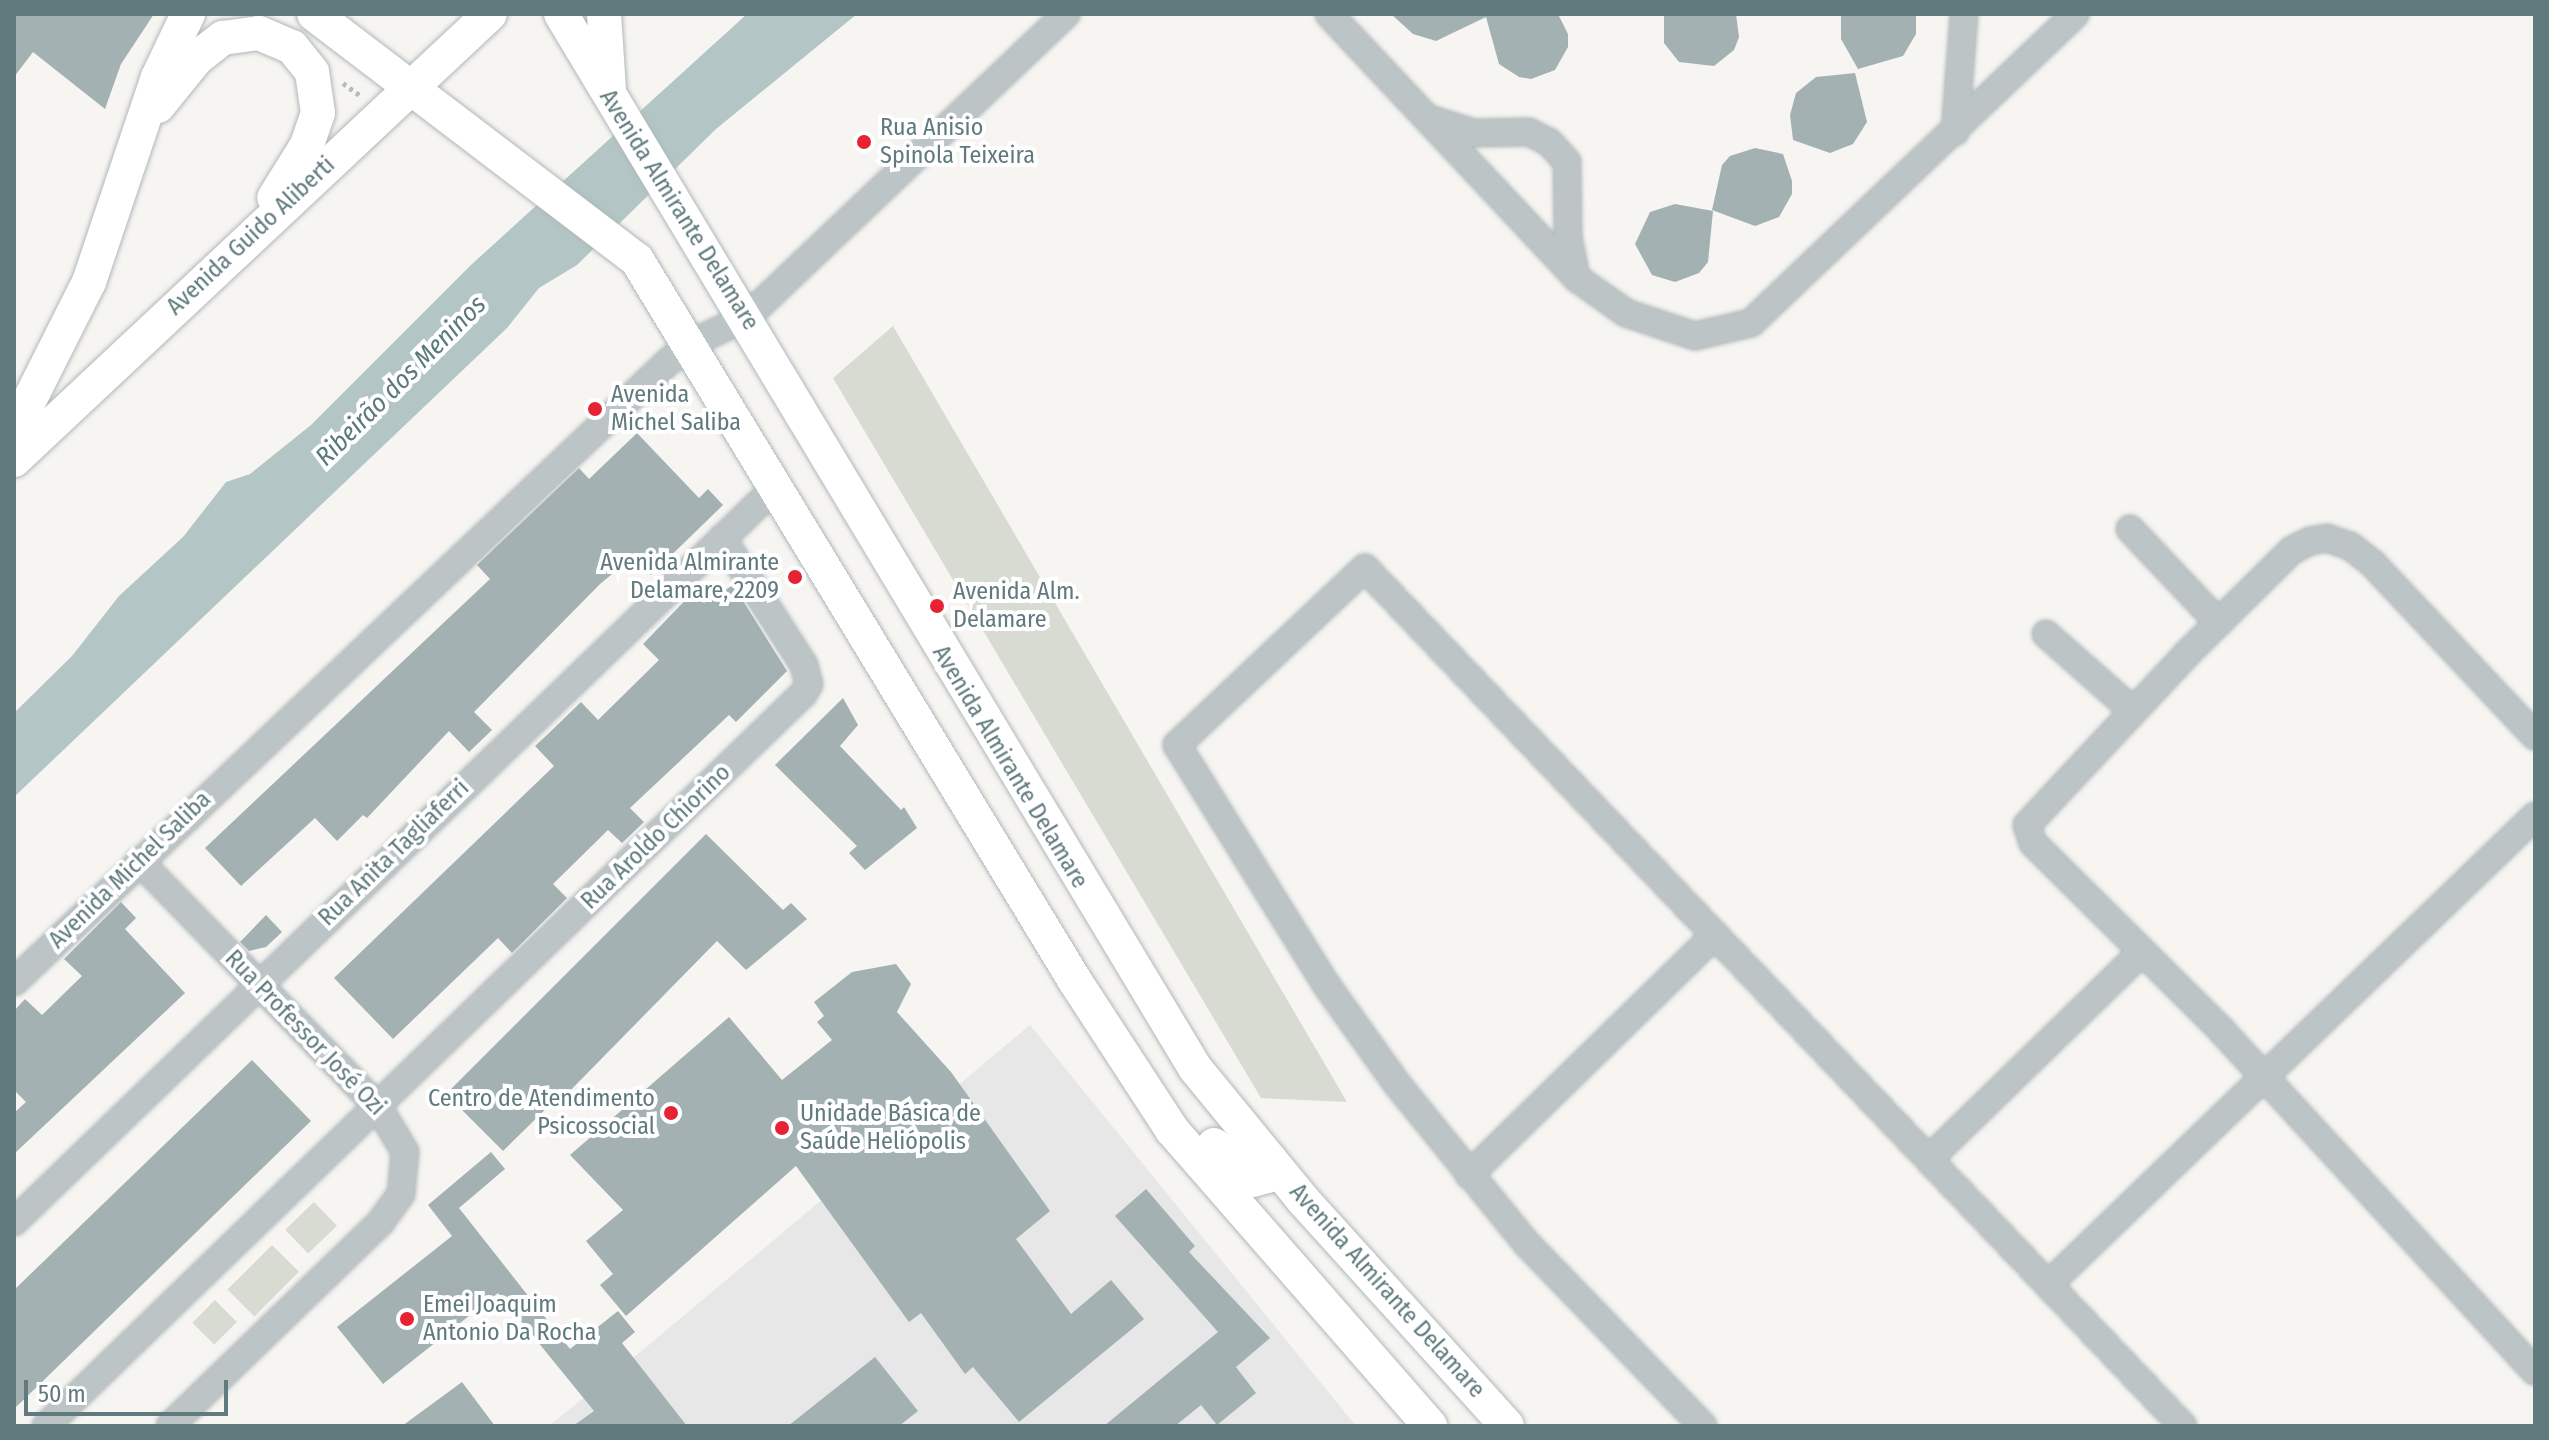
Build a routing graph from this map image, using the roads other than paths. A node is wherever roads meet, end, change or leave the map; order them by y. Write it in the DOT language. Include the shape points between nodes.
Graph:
graph roads {
  1 [pos="314,14"];
  2 [pos="490,14"];
  3 [pos="561,14"];
  4 [pos="604,14"];
  5 [pos="1066,14"];
  6 [pos="1329,14"];
  7 [pos="1964,14"];
  8 [pos="2076,14"];
  9 [pos="180,22"];
  10 [pos="412,87"];
  11 [pos="612,106"];
  12 [pos="1426,118"];
  13 [pos="138,132"];
  14 [pos="1955,132"];
  15 [pos="249,235"];
  16 [pos="1576,277"];
  17 [pos="747,317"];
  18 [pos="688,345"];
  19 [pos="14,431"];
  20 [pos="14,460"];
  21 [pos="776,487"];
  22 [pos="2130,529"];
  23 [pos="722,538"];
  24 [pos="2219,623"];
  25 [pos="2046,634"];
  26 [pos="2132,710"];
  27 [pos="2535,736"];
  28 [pos="2535,816"];
  29 [pos="139,861"];
  30 [pos="1714,936"];
  31 [pos="2142,952"];
  32 [pos="1075,981"];
  33 [pos="14,982"];
  34 [pos="259,983"];
  35 [pos="2262,1077"];
  36 [pos="379,1108"];
  37 [pos="1270,1159"];
  38 [pos="1929,1159"];
  39 [pos="1469,1175"];
  40 [pos="14,1222"];
  41 [pos="2048,1285"];
  42 [pos="2535,1371"];
  43 [pos="46,1426"];
  44 [pos="170,1426"];
  45 [pos="1430,1426"];
  46 [pos="1507,1426"];
  47 [pos="1703,1426"];
  48 [pos="2183,1426"];
  1 -- 10 [label="main road"];
  2 -- 10 [label="main road, Avenida Guido Aliberti"];
  3 -- 11 [label="main road, Avenida Almirante Delamare"];
  4 -- 11 [label="main road"];
  5 -- 17 [label="street, Avenida Michel Saliba"];
  6 -- 12 [label="street"];
  7 -- 14 [label="street"];
  8 -- 14 [label="street"];
  9 -- 13 [label="main road"];
  10 -- 15 [label="main road, Avenida Guido Aliberti"];
  10 -- 18 [label="main road" via="637,260"];
  11 -- 17 [label="main road, Avenida Almirante Delamare"];
  12 -- 16 [label="street"];
  12 -- 16 [label="street" via="1473,133 1529,132 1549,142 1567,162 1568,237"];
  13 -- 15 [label="main road" via="197,58 218,40 259,33 292,47 316,87 315,127"];
  13 -- 19 [label="main road" via="89,282"];
  14 -- 16 [label="street" via="1751,323 1695,336 1626,313"];
  15 -- 20 [label="main road, Avenida Guido Aliberti"];
  17 -- 18 [label="street, Avenida Michel Saliba"];
  17 -- 37 [label="main road, Avenida Almirante Delamare" via="1141,985 1195,1068"];
  18 -- 21 [label="main road"];
  18 -- 29 [label="street, Avenida Michel Saliba"];
  21 -- 23 [label="street, Rua Anita Tagliaferri"];
  21 -- 32 [label="main road"];
  22 -- 24 [label="street"];
  23 -- 34 [label="street, Rua Anita Tagliaferri"];
  23 -- 36 [label="street, Rua Aroldo Chiorino" via="804,665 809,684 804,693"];
  24 -- 26 [label="street"];
  24 -- 27 [label="street" via="2292,550 2327,538 2350,546"];
  25 -- 26 [label="street"];
  26 -- 31 [label="street" via="2027,825 2033,843"];
  28 -- 35 [label="street"];
  29 -- 33 [label="street, Avenida Michel Saliba"];
  29 -- 34 [label="street, Rua Professor José Ozi"];
  30 -- 38 [label="street"];
  30 -- 39 [label="street"];
  30 -- 39 [label="street" via="1365,568 1177,745 1327,986"];
  31 -- 35 [label="street"];
  31 -- 38 [label="street"];
  32 -- 37 [label="main road" via="1126,1024 1187,1115 1241,1175 1263,1179"];
  32 -- 45 [label="main road" via="1172,1130"];
  34 -- 36 [label="street, Rua Professor José Ozi"];
  34 -- 40 [label="street, Rua Anita Tagliaferri"];
  35 -- 41 [label="street"];
  35 -- 42 [label="street"];
  36 -- 43 [label="street, Rua Aroldo Chiorino"];
  36 -- 44 [label="street, Rua Professor José Ozi" via="405,1152 401,1194 381,1222"];
  37 -- 46 [label="main road, Avenida Almirante Delamare"];
  38 -- 41 [label="street"];
  39 -- 47 [label="street" via="1527,1244"];
  41 -- 48 [label="street"];
}
